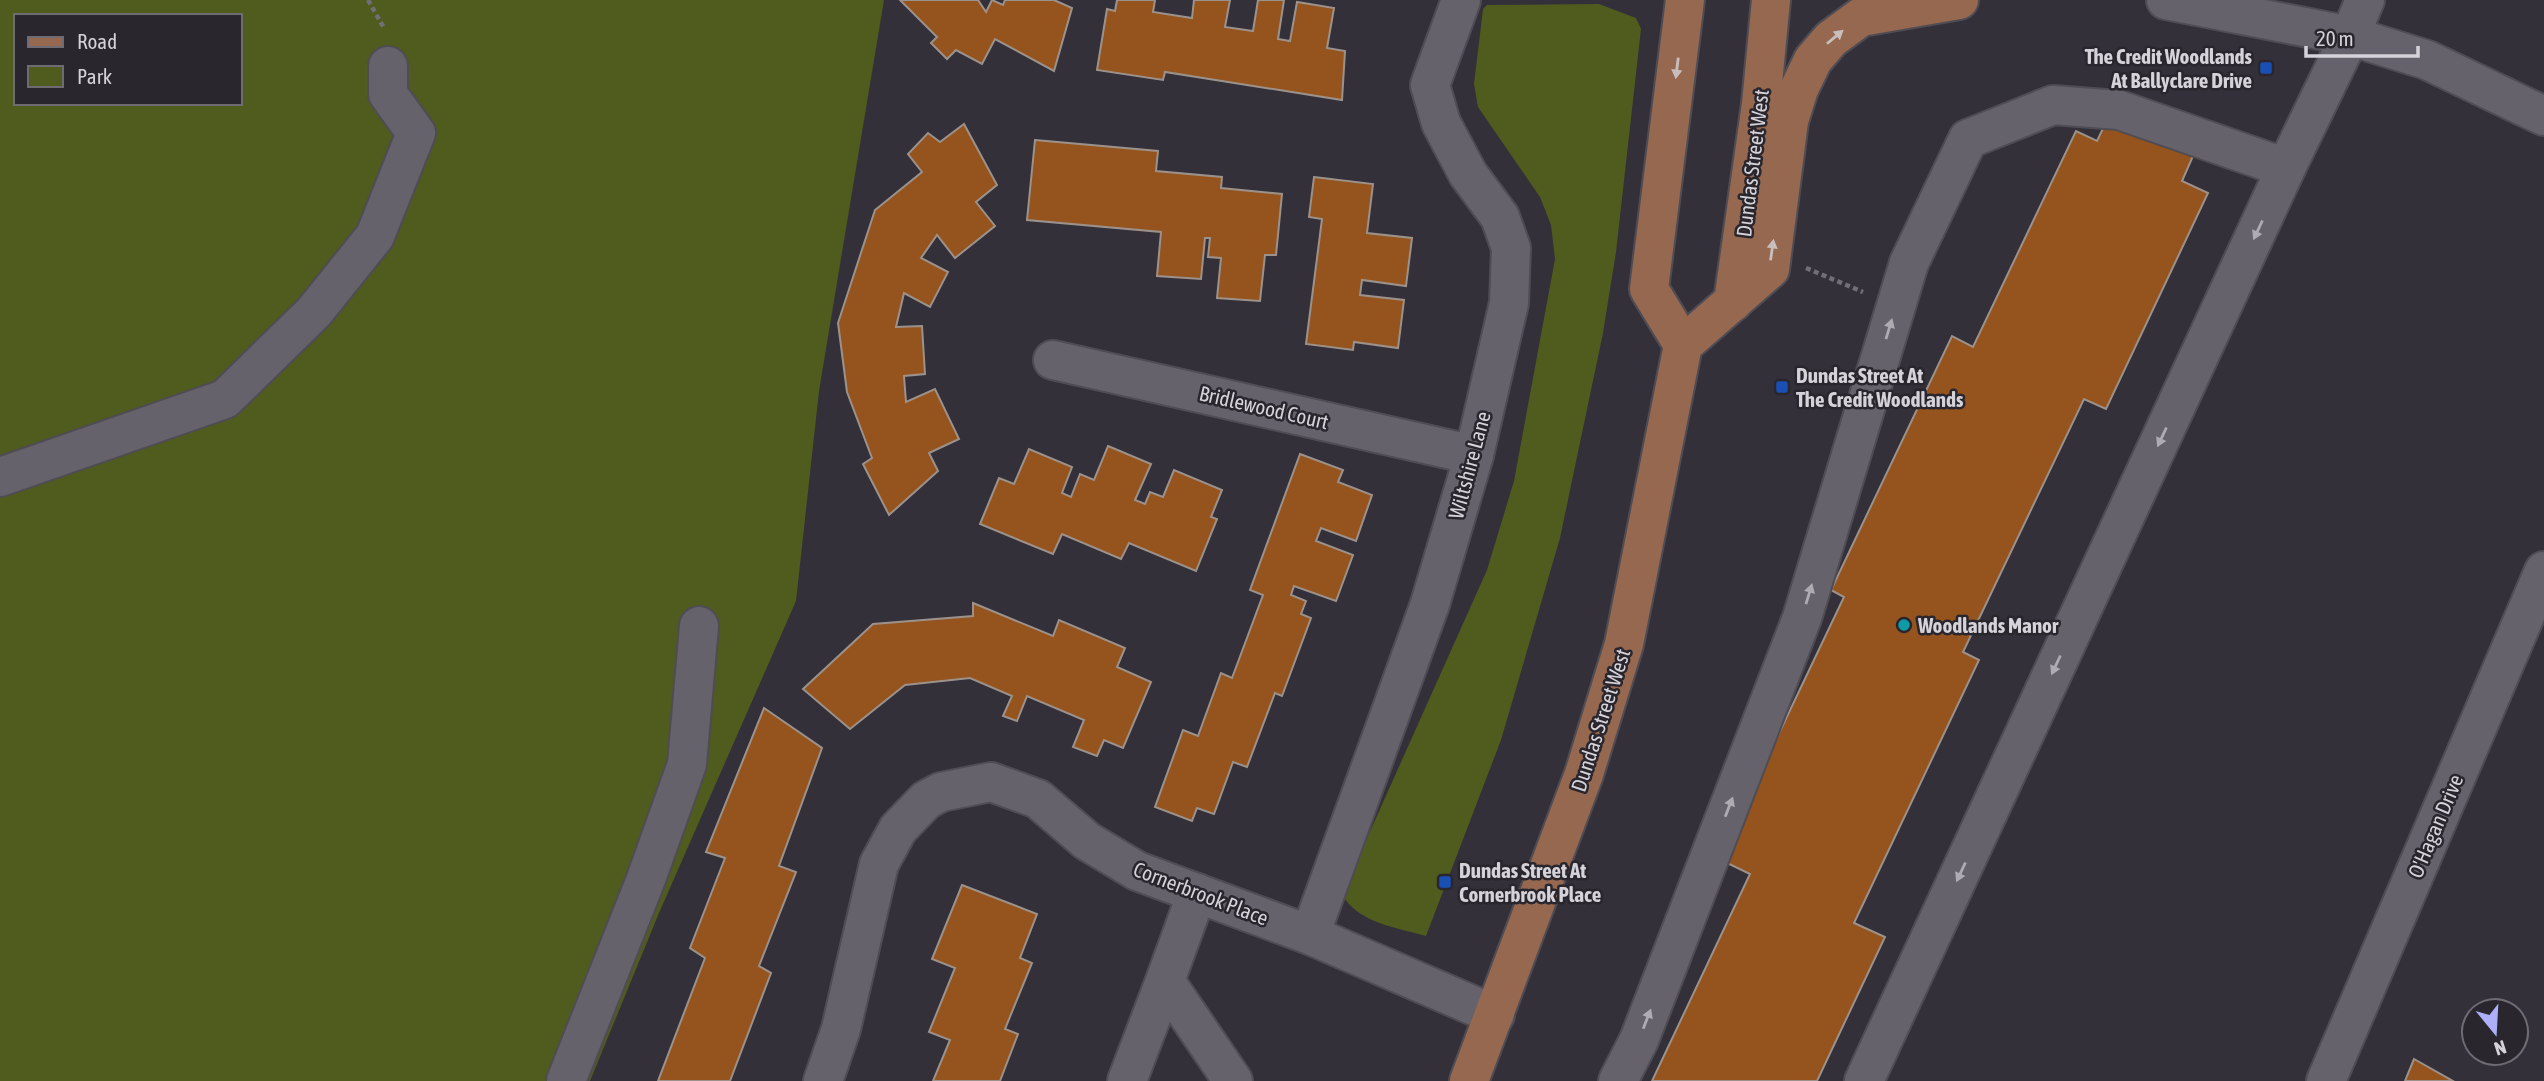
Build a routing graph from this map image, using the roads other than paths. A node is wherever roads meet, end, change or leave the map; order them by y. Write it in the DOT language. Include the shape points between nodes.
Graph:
graph roads {
  1 [pos="1461,0"];
  2 [pos="1685,0"];
  3 [pos="1771,0"];
  4 [pos="1959,0"];
  5 [pos="2166,0"];
  6 [pos="2365,0"];
  7 [pos="2350,36"];
  8 [pos="388,66"];
  9 [pos="2544,116"];
  10 [pos="2286,168"];
  11 [pos="1733,302"];
  12 [pos="1683,345"];
  13 [pos="1054,360"];
  14 [pos="1474,455"];
  15 [pos="0,477"];
  16 [pos="2544,570"];
  17 [pos="699,626"];
  18 [pos="1198,893"];
  19 [pos="1310,935"];
  20 [pos="1165,981"];
  21 [pos="1495,1015"];
  22 [pos="566,1081"];
  23 [pos="823,1081"];
  24 [pos="1127,1081"];
  25 [pos="1233,1081"];
  26 [pos="1469,1081"];
  27 [pos="1618,1081"];
  28 [pos="1864,1081"];
  29 [pos="2326,1081"];
  1 -- 14 [label="street, Wiltshire Lane" via="1430,85 1441,123 1468,174 1500,217 1511,248 1508,303"];
  2 -- 12 [label="main road, one-way" via="1649,289"];
  3 -- 11 [label="main road, Dundas Street West"];
  11 -- 4 [label="main road, one-way" via="1770,269 1789,121 1813,60 1831,39 1861,17"];
  5 -- 7 [label="street"];
  6 -- 7 [label="street"];
  7 -- 9 [label="street" via="2427,60"];
  7 -- 10 [label="street"];
  8 -- 15 [label="street" via="388,94 416,133 375,236 314,312 225,398"];
  27 -- 10 [label="street, one-way" via="1639,1040 1802,618 1909,263 1968,139 2053,105 2119,110"];
  10 -- 28 [label="street, one-way"];
  11 -- 12 [label="main road"];
  12 -- 21 [label="main road, Dundas Street West" via="1625,644 1584,774"];
  13 -- 14 [label="street, Bridlewood Court"];
  14 -- 19 [label="street, Wiltshire Lane" via="1430,604"];
  16 -- 29 [label="street, O'Hagan Drive"];
  17 -- 22 [label="street" via="687,764"];
  18 -- 19 [label="street, Cornerbrook Place"];
  18 -- 20 [label="street"];
  18 -- 23 [label="street, Cornerbrook Place" via="1137,871 1087,841 1038,799 991,782 941,792 926,800 898,829 879,864 841,1029"];
  19 -- 21 [label="street, Cornerbrook Place"];
  20 -- 24 [label="street"];
  20 -- 25 [label="street"];
  21 -- 26 [label="main road, Dundas Street West"];
}
